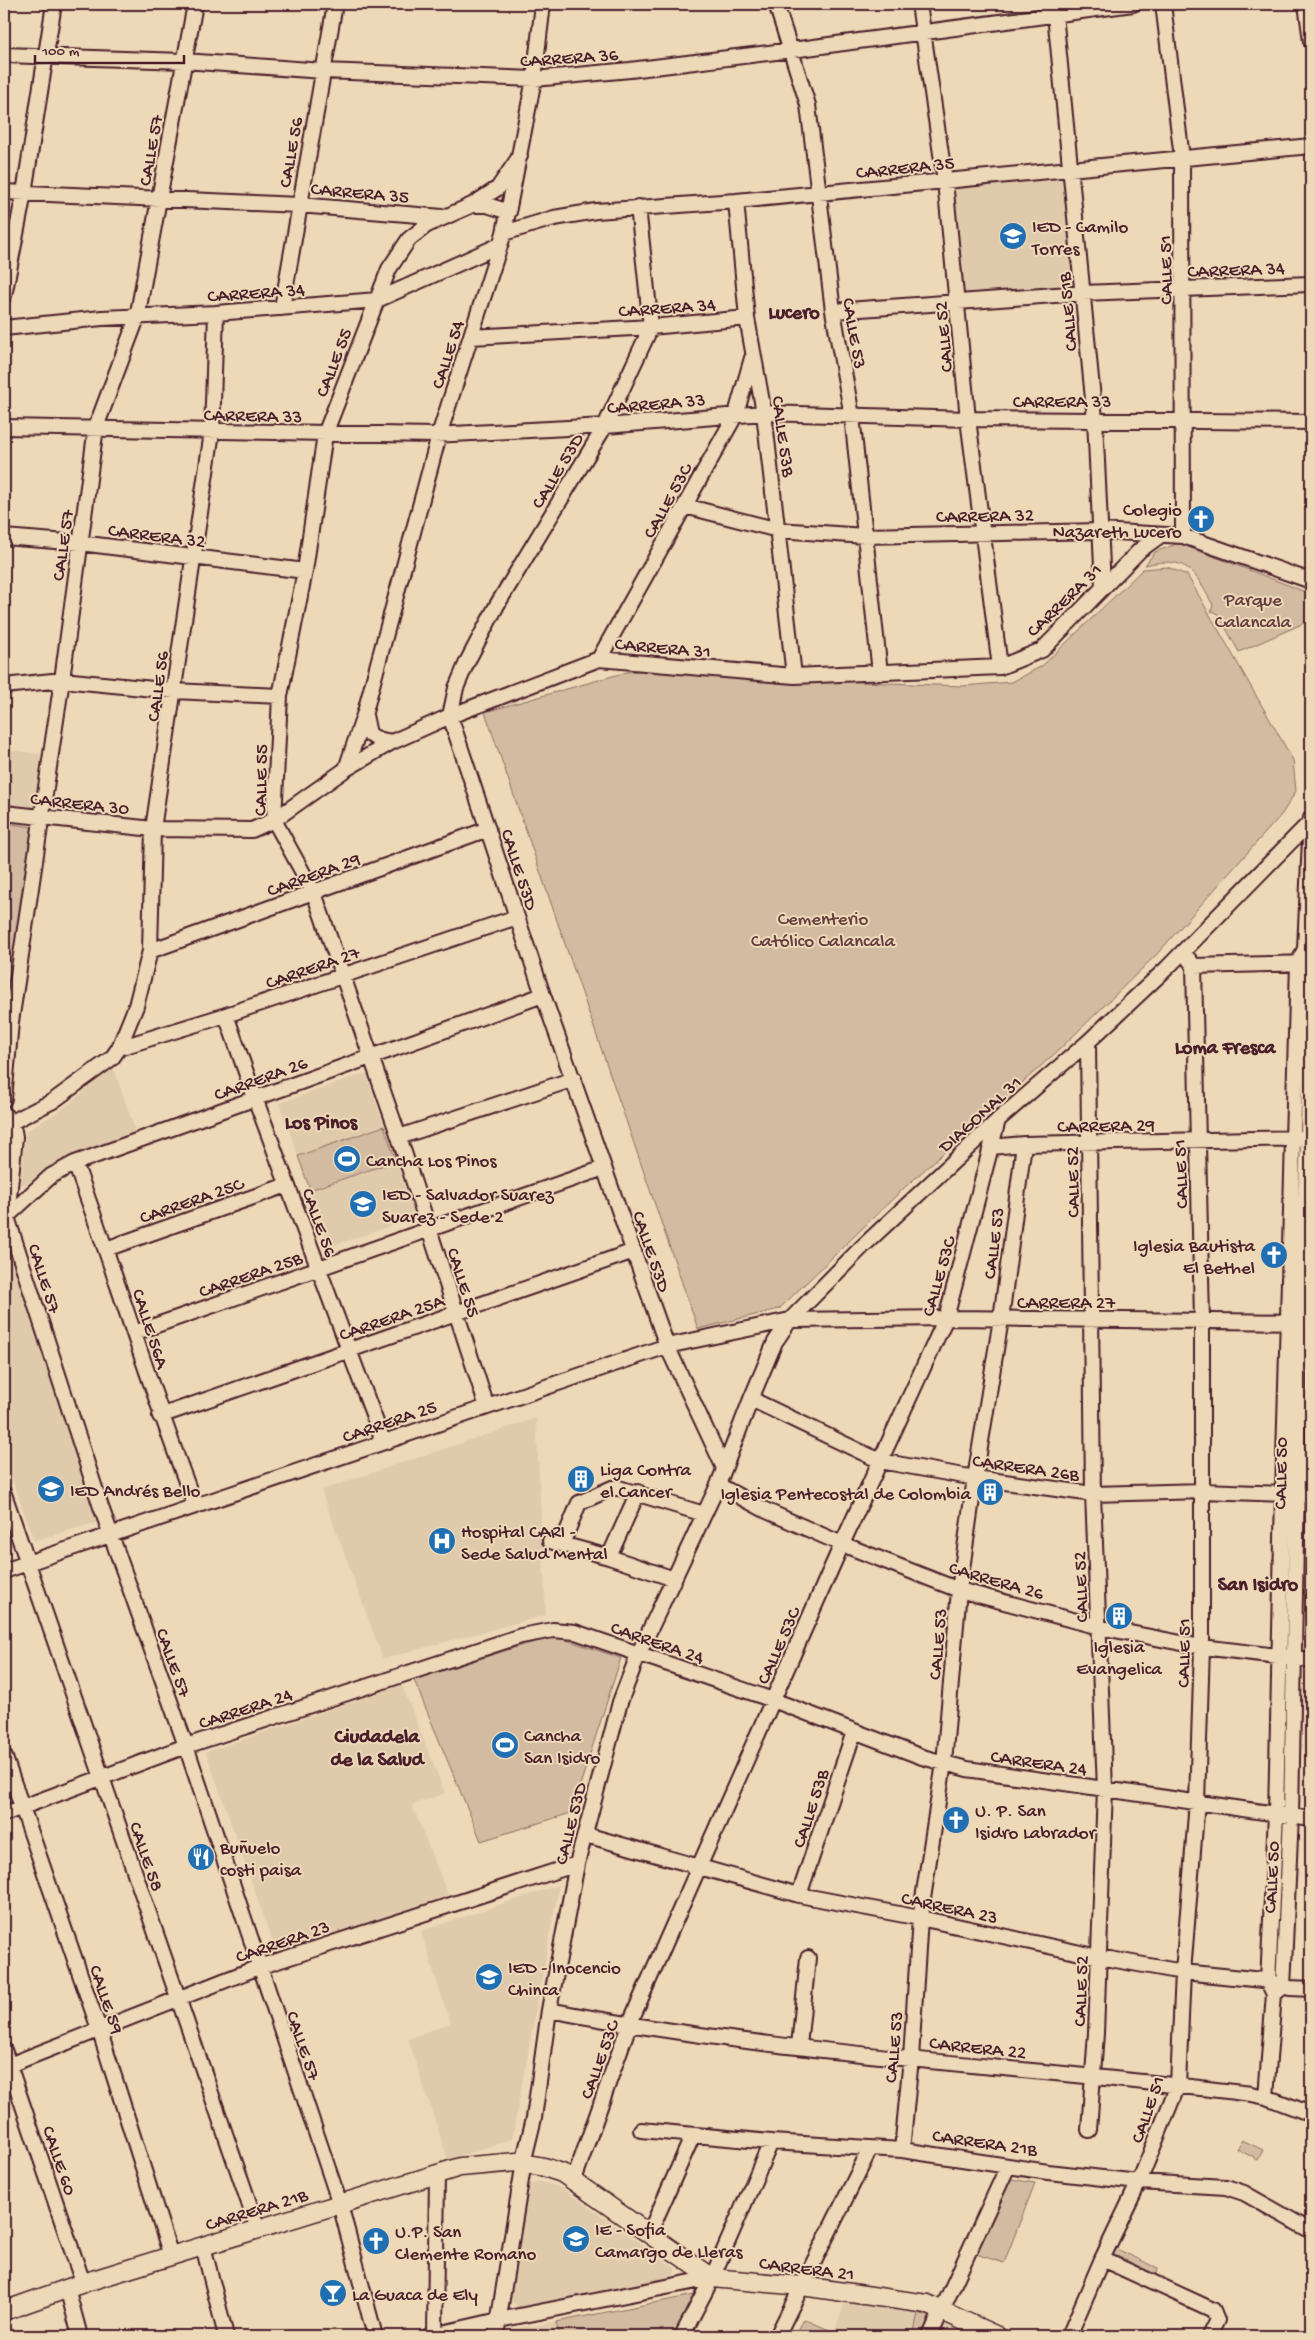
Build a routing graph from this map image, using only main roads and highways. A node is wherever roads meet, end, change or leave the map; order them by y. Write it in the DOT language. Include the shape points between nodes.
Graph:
graph roads {
  1 [pos="712,2278"];
  2 [pos="4,2310"];
  3 [pos="997,2336"];
  1 -- 2 [label="main road, CARRERA 21B" via="574,2180 544,2167 524,2163 483,2164 437,2174"];
  1 -- 3 [label="main road, CARRERA 21" via="802,2286 927,2304"];
}
